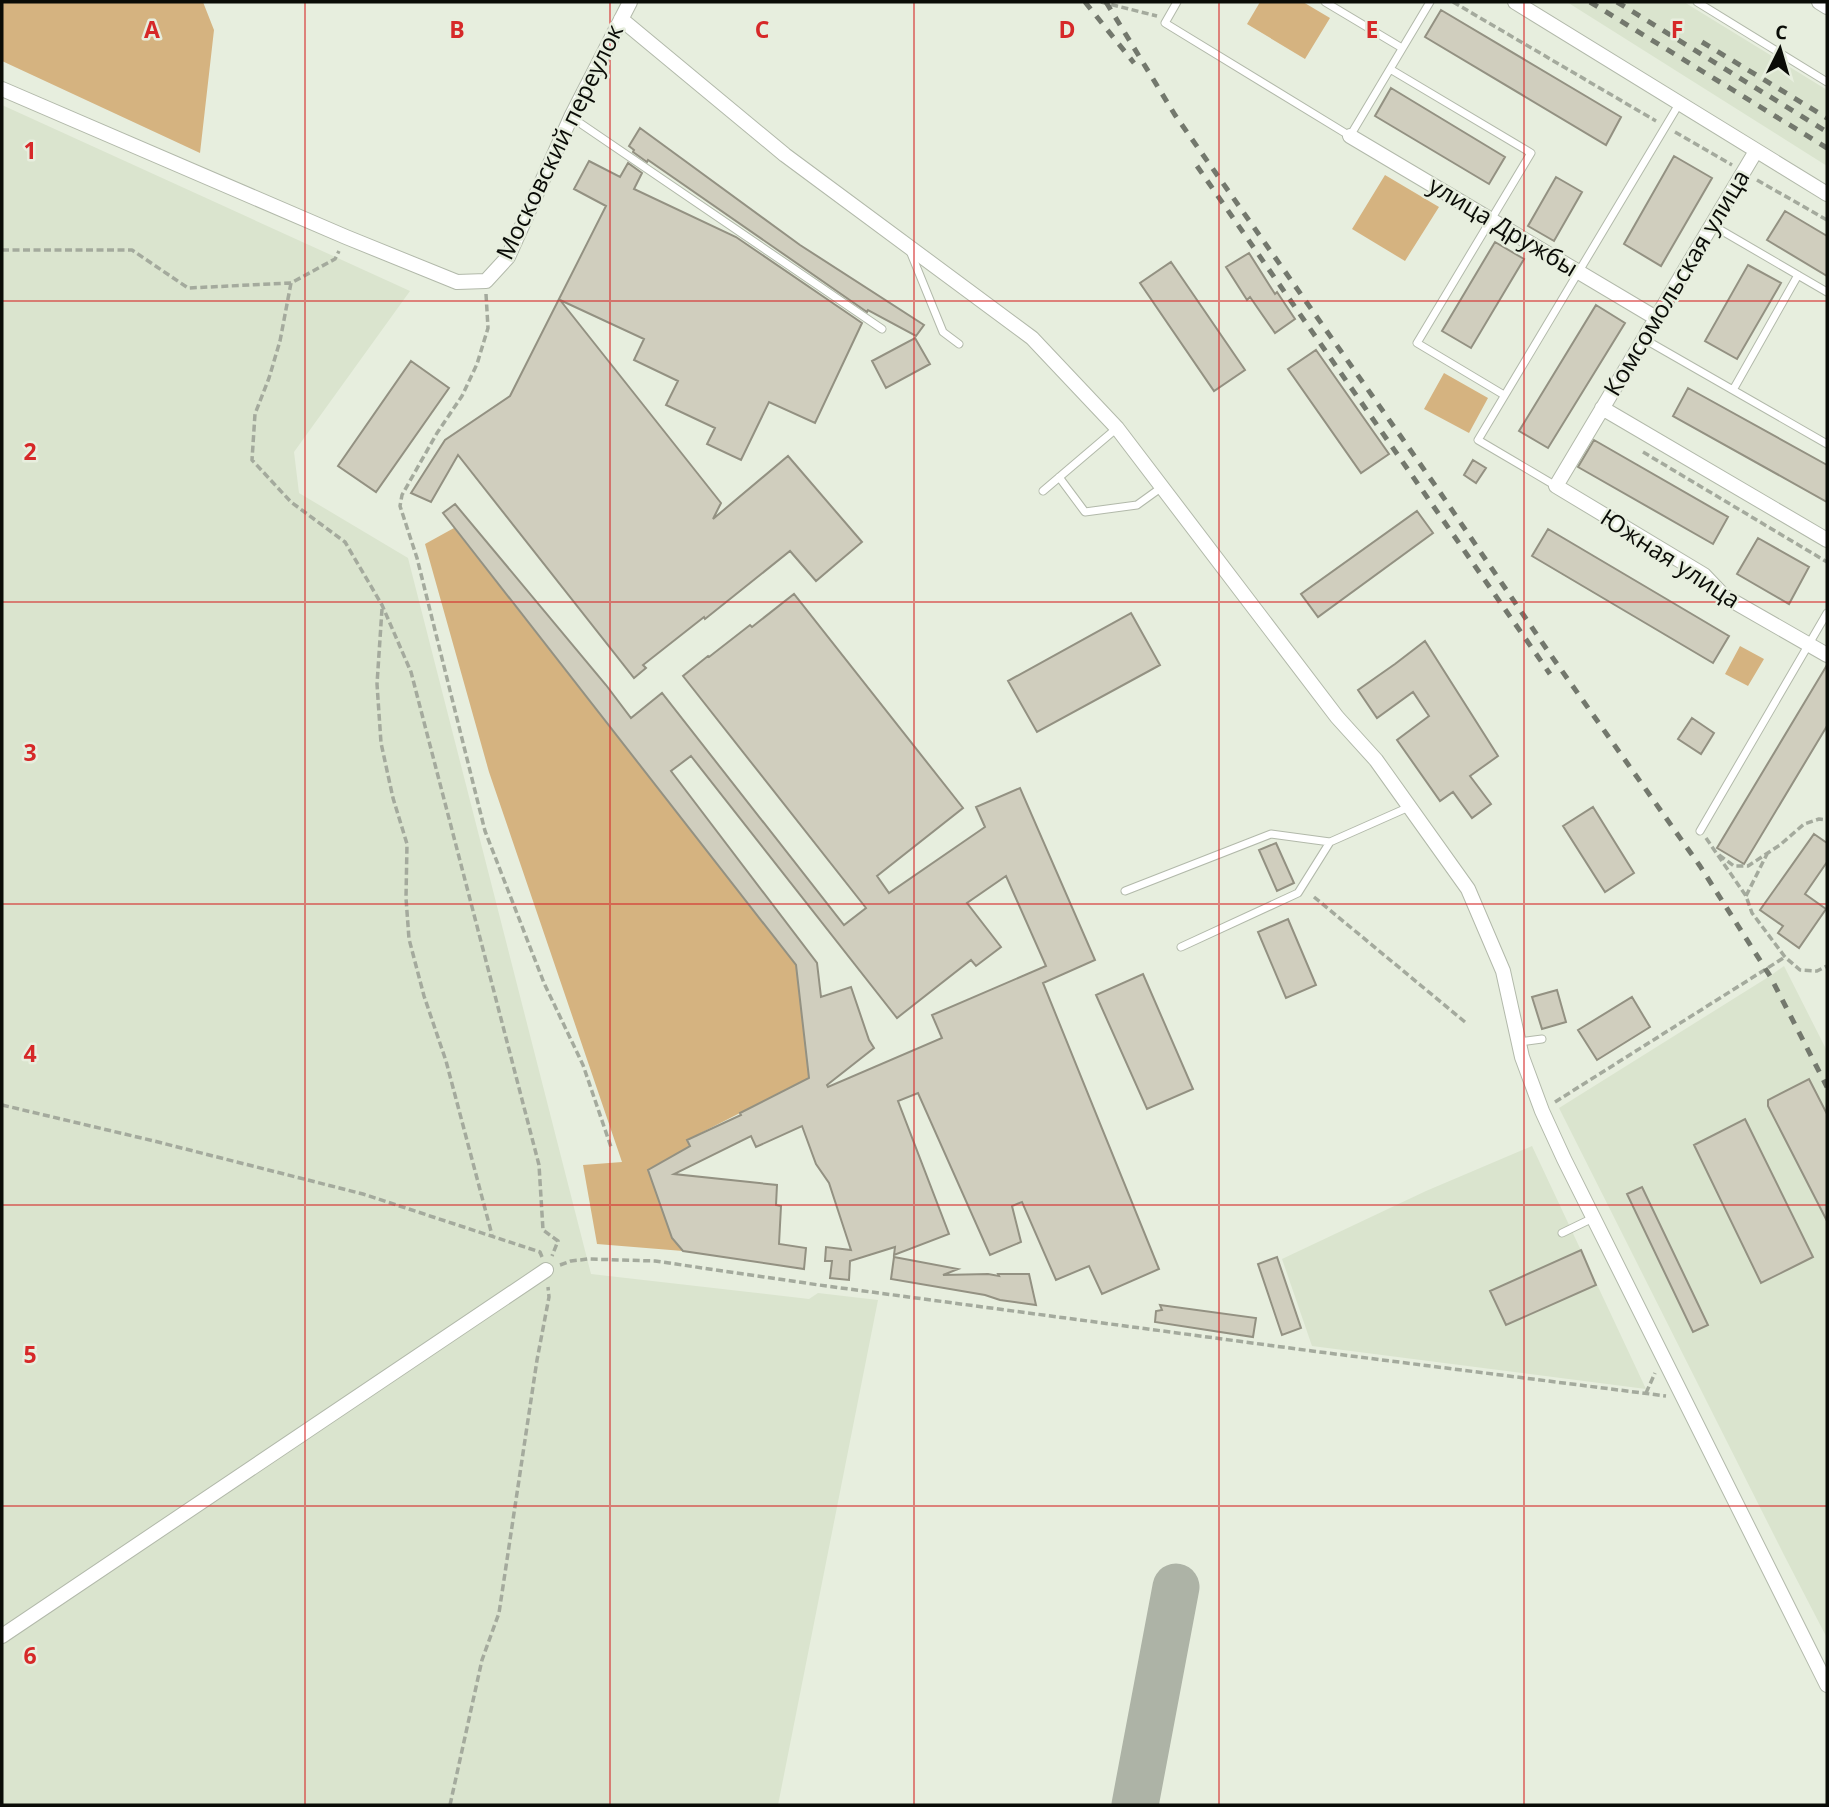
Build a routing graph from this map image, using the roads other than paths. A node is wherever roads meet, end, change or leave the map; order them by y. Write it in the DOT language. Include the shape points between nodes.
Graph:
graph roads {
  1 [pos="630,2"];
  2 [pos="1177,2"];
  3 [pos="1325,2"];
  4 [pos="1430,2"];
  5 [pos="1515,2"];
  6 [pos="1697,2"];
  7 [pos="1819,2"];
  8 [pos="1827,7"];
  9 [pos="621,19"];
  10 [pos="1402,48"];
  11 [pos="1390,69"];
  12 [pos="1827,82"];
  13 [pos="2,89"];
  14 [pos="1679,103"];
  15 [pos="571,117"];
  16 [pos="1350,136"];
  17 [pos="1756,151"];
  18 [pos="1827,194"];
  19 [pos="1491,220"];
  20 [pos="1712,225"];
  21 [pos="907,244"];
  22 [pos="1578,272"];
  23 [pos="1798,275"];
  24 [pos="1827,292"];
  25 [pos="1656,318"];
  26 [pos="882,329"];
  27 [pos="1644,339"];
  28 [pos="959,344"];
  29 [pos="1733,390"];
  30 [pos="1504,395"];
  31 [pos="1602,408"];
  32 [pos="1117,428"];
  33 [pos="1827,444"];
  34 [pos="1059,477"];
  35 [pos="1162,486"];
  36 [pos="1556,486"];
  37 [pos="1043,491"];
  38 [pos="1825,536"];
  39 [pos="1827,612"];
  40 [pos="1809,644"];
  41 [pos="1827,654"];
  42 [pos="1409,807"];
  43 [pos="1700,831"];
  44 [pos="1330,842"];
  45 [pos="1125,891"];
  46 [pos="1181,947"];
  47 [pos="1542,1038"];
  48 [pos="1518,1042"];
  49 [pos="1594,1218"];
  50 [pos="1562,1233"];
  51 [pos="546,1270"];
  52 [pos="2,1636"];
  53 [pos="1827,1685"];
  1 -- 9 [label="street, Московский переулок"];
  2 -- 16 [label="lane" via="1165,23"];
  3 -- 10 [label="lane"];
  4 -- 10 [label="lane"];
  5 -- 14 [label="street"];
  6 -- 12 [label="lane"];
  7 -- 8 [label="street"];
  9 -- 15 [label="street, Московский переулок"];
  9 -- 21 [label="street" via="785,155"];
  10 -- 11 [label="lane"];
  11 -- 16 [label="lane"];
  11 -- 19 [label="lane" via="1531,153"];
  13 -- 15 [label="street, Московский переулок" via="457,282 486,281 508,257"];
  14 -- 17 [label="street"];
  14 -- 22 [label="lane"];
  15 -- 26 [label="lane"];
  16 -- 19 [label="street, улица Дружбы"];
  17 -- 18 [label="street"];
  17 -- 20 [label="street, Комсомольская улица"];
  19 -- 22 [label="street, улица Дружбы"];
  19 -- 30 [label="lane" via="1417,344"];
  20 -- 23 [label="lane"];
  20 -- 25 [label="street, Комсомольская улица"];
  21 -- 28 [label="lane" via="943,332"];
  21 -- 32 [label="street" via="1032,338"];
  22 -- 25 [label="street, улица Дружбы"];
  22 -- 30 [label="lane"];
  23 -- 24 [label="lane"];
  23 -- 29 [label="lane"];
  25 -- 27 [label="street, Комсомольская улица"];
  27 -- 29 [label="lane"];
  27 -- 31 [label="street, Комсомольская улица"];
  29 -- 33 [label="lane"];
  30 -- 36 [label="lane" via="1478,440"];
  31 -- 36 [label="street"];
  31 -- 38 [label="street, Комсомольская улица"];
  32 -- 34 [label="lane"];
  32 -- 35 [label="street"];
  34 -- 35 [label="lane" via="1085,512 1137,505"];
  34 -- 37 [label="lane"];
  35 -- 42 [label="street" via="1332,721 1376,760"];
  36 -- 40 [label="street, Южная улица" via="1704,575 1724,596"];
  39 -- 40 [label="lane"];
  40 -- 41 [label="street, Южная улица"];
  40 -- 43 [label="lane"];
  42 -- 44 [label="lane"];
  42 -- 48 [label="street" via="1468,889 1503,971"];
  44 -- 45 [label="lane" via="1271,834"];
  44 -- 46 [label="lane" via="1298,893"];
  47 -- 48 [label="lane"];
  48 -- 49 [label="street" via="1542,1111"];
  49 -- 50 [label="lane"];
  49 -- 53 [label="street"];
  51 -- 52 [label="street"];
}
